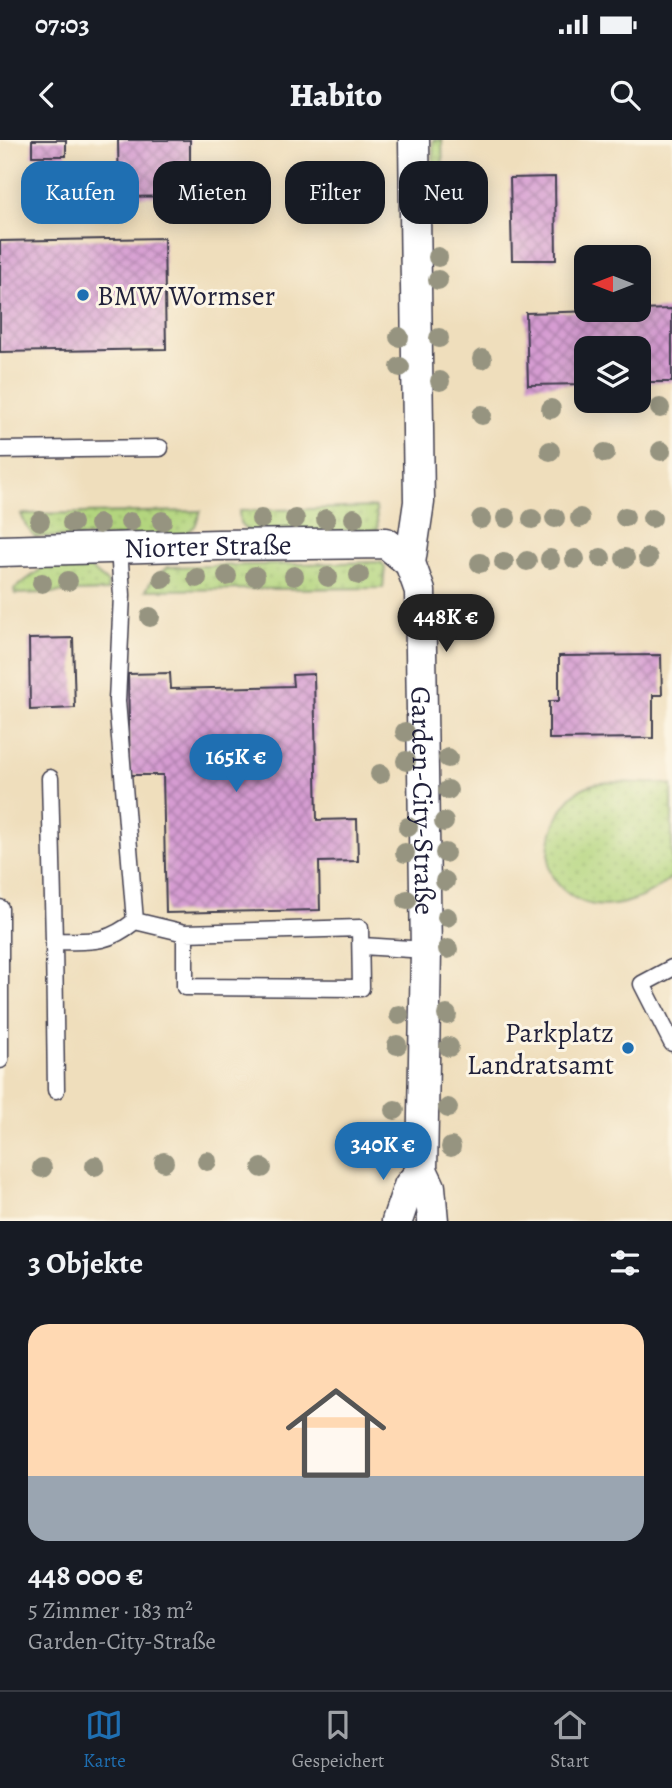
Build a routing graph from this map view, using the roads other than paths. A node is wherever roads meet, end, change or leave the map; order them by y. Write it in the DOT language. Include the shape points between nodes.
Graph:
graph roads {
  1 [pos="414,140"];
  2 [pos="160,448"];
  3 [pos="0,450"];
  4 [pos="120,547"];
  5 [pos="0,551"];
  6 [pos="410,563"];
  7 [pos="50,778"];
  8 [pos="0,908"];
  9 [pos="0,920"];
  10 [pos="135,921"];
  11 [pos="185,933"];
  12 [pos="54,941"];
  13 [pos="362,946"];
  14 [pos="426,950"];
  15 [pos="1,956"];
  16 [pos="672,968"];
  17 [pos="672,1043"];
  18 [pos="0,1060"];
  19 [pos="56,1090"];
  20 [pos="422,1170"];
  21 [pos="397,1221"];
  22 [pos="433,1221"];
  1 -- 6 [label="street, Garden-City-Straße" via="419,502"];
  2 -- 3 [label="lane"];
  4 -- 5 [label="street, Niorter Straße"];
  4 -- 6 [label="street, Niorter Straße" via="386,543"];
  4 -- 10 [label="lane" via="117,701"];
  6 -- 14 [label="street, Garden-City-Straße" via="420,591"];
  7 -- 12 [label="lane"];
  8 -- 9 [label="lane"];
  9 -- 15 [label="lane"];
  10 -- 11 [label="lane"];
  10 -- 12 [label="lane" via="100,941"];
  11 -- 13 [label="lane" via="360,928"];
  11 -- 13 [label="lane" via="185,987 361,988"];
  12 -- 19 [label="lane"];
  13 -- 14 [label="lane"];
  14 -- 20 [label="street, Garden-City-Straße"];
  15 -- 18 [label="lane"];
  16 -- 17 [label="lane" via="642,984"];
  20 -- 21 [label="street, Garden-City-Straße" via="409,1186"];
  20 -- 22 [label="street, Garden-City-Straße" via="430,1187"];
}
